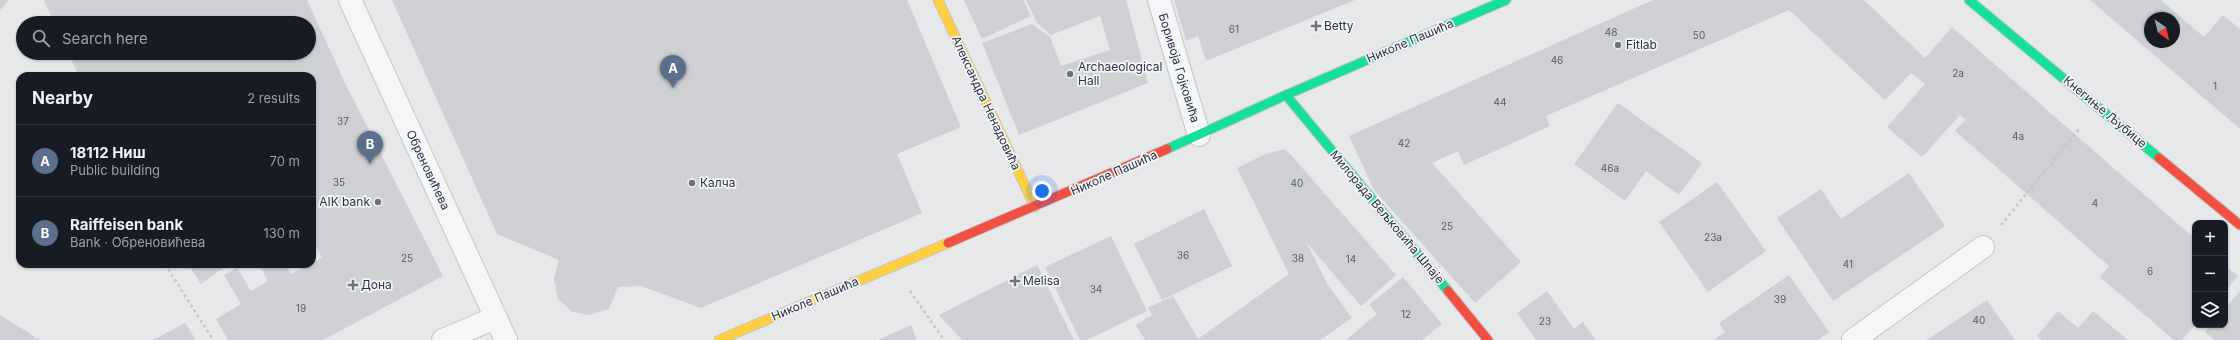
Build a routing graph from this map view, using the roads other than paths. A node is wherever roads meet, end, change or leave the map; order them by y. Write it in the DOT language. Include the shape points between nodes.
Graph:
graph roads {
  1 [pos="350,0"];
  2 [pos="938,0"];
  3 [pos="1159,0"];
  4 [pos="1506,0"];
  5 [pos="1969,0"];
  6 [pos="1286,95"];
  7 [pos="1199,135"];
  8 [pos="1035,207"];
  9 [pos="2240,225"];
  10 [pos="1984,247"];
  11 [pos="495,318"];
  12 [pos="443,340"];
  13 [pos="506,340"];
  14 [pos="719,340"];
  15 [pos="1488,340"];
  16 [pos="1853,340"];
  1 -- 11 [label="street, Обреновићева"];
  2 -- 8 [label="street, Александра Ненадовића"];
  3 -- 7 [label="street, Боривоја Гојковића"];
  4 -- 6 [label="street, Николе Пашића"];
  5 -- 9 [label="street, Кнегиње Љубице"];
  6 -- 7 [label="street, Николе Пашића"];
  6 -- 15 [label="street, Милорада Вељковића Шпаје"];
  7 -- 8 [label="street, Николе Пашића"];
  8 -- 14 [label="street, Николе Пашића"];
  10 -- 16 [label="street"];
  11 -- 12 [label="street"];
  11 -- 13 [label="street, Обреновићева"];
}
